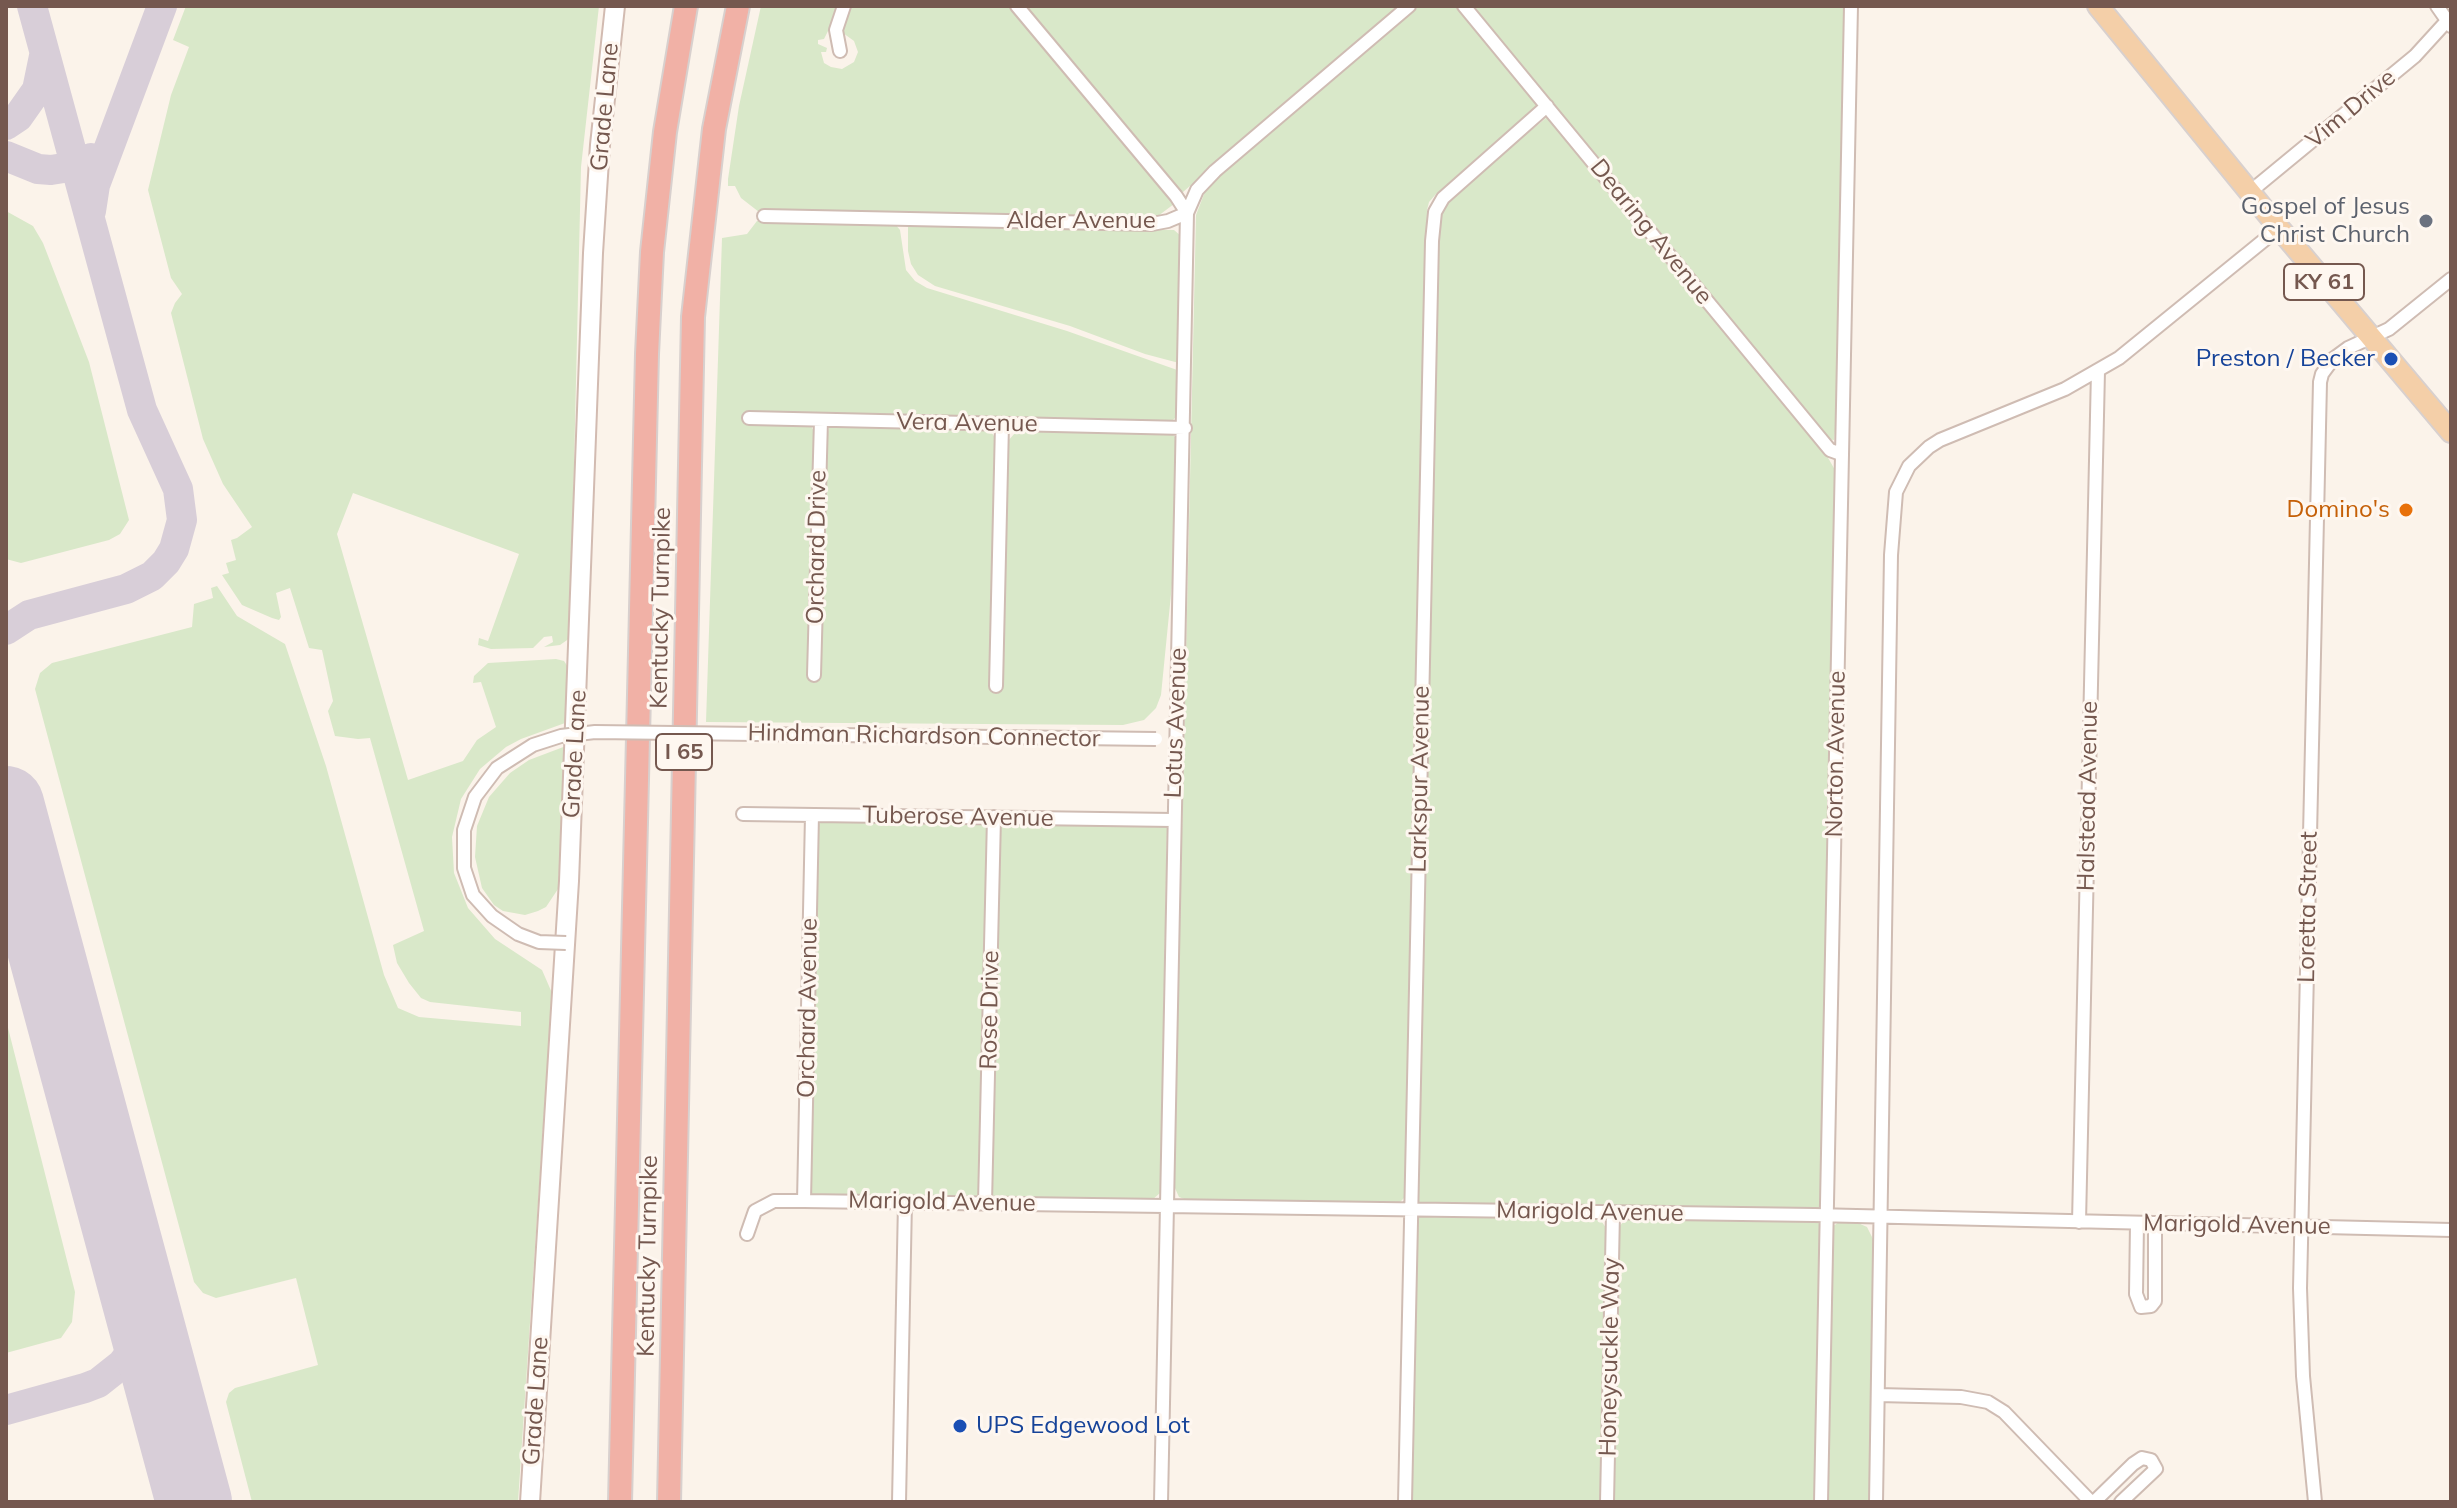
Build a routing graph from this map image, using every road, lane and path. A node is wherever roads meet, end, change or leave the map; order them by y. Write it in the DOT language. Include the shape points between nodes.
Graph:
graph roads {
  1 [pos="615,6"];
  2 [pos="686,6"];
  3 [pos="738,6"];
  4 [pos="844,6"];
  5 [pos="1017,6"];
  6 [pos="1409,6"];
  7 [pos="1464,6"];
  8 [pos="1851,6"];
  9 [pos="2098,6"];
  10 [pos="2437,6"];
  11 [pos="2449,24"];
  12 [pos="840,51"];
  13 [pos="1547,106"];
  14 [pos="2251,191"];
  15 [pos="1187,213"];
  16 [pos="764,216"];
  17 [pos="2279,228"];
  18 [pos="2451,279"];
  19 [pos="2371,337"];
  20 [pos="2098,371"];
  21 [pos="749,418"];
  22 [pos="821,420"];
  23 [pos="1002,424"];
  24 [pos="1185,428"];
  25 [pos="2450,428"];
  26 [pos="1841,454"];
  27 [pos="814,675"];
  28 [pos="996,686"];
  29 [pos="1175,739"];
  30 [pos="743,814"];
  31 [pos="812,815"];
  32 [pos="994,817"];
  33 [pos="1173,820"];
  34 [pos="566,943"];
  35 [pos="804,1201"];
  36 [pos="905,1202"];
  37 [pos="985,1203"];
  38 [pos="1168,1205"];
  39 [pos="1411,1209"];
  40 [pos="1613,1213"];
  41 [pos="1827,1215"];
  42 [pos="1880,1218"];
  43 [pos="2079,1222"];
  44 [pos="2137,1223"];
  45 [pos="2155,1223"];
  46 [pos="2301,1227"];
  47 [pos="2451,1230"];
  48 [pos="747,1234"];
  49 [pos="1878,1395"];
  50 [pos="530,1502"];
  51 [pos="620,1502"];
  52 [pos="669,1502"];
  53 [pos="899,1502"];
  54 [pos="1161,1502"];
  55 [pos="1405,1502"];
  56 [pos="1607,1502"];
  57 [pos="1821,1502"];
  58 [pos="1876,1502"];
  59 [pos="2092,1502"];
  60 [pos="2121,1502"];
  61 [pos="2315,1502"];
  1 -- 34 [label="main road, Grade Lane" via="593,253"];
  2 -- 51 [label="highway, I 65" via="665,132 647,354"];
  3 -- 52 [label="highway, Kentucky Turnpike / I 65" via="714,129 693,317"];
  4 -- 12 [label="street" via="836,25"];
  5 -- 15 [label="street"];
  6 -- 15 [label="street, Alder Avenue" via="1215,171 1197,190"];
  7 -- 13 [label="street, Dearing Avenue"];
  8 -- 26 [label="street, Norton Avenue"];
  9 -- 14 [label="main road, KY 61"];
  10 -- 11 [label="street"];
  11 -- 14 [label="street, Vim Drive"];
  13 -- 26 [label="street, Dearing Avenue" via="1830,450"];
  13 -- 39 [label="street, Larkspur Avenue" via="1452,189 1435,212"];
  14 -- 17 [label="main road, KY 61"];
  15 -- 16 [label="street, Alder Avenue" via="1152,224"];
  15 -- 24 [label="street, Lotus Avenue"];
  17 -- 19 [label="main road, KY 61"];
  17 -- 20 [label="street"];
  18 -- 19 [label="street, Loretta Street" via="2389,329"];
  19 -- 25 [label="main road, KY 61"];
  19 -- 46 [label="street, Loretta Street" via="2328,363 2318,395"];
  20 -- 42 [label="street" via="1929,447 1902,477 1893,505"];
  20 -- 43 [label="street, Halstead Avenue"];
  21 -- 22 [label="street, Vera Avenue"];
  22 -- 23 [label="street, Vera Avenue"];
  22 -- 27 [label="street, Orchard Drive"];
  23 -- 24 [label="street, Vera Avenue"];
  23 -- 28 [label="street"];
  24 -- 29 [label="street, Lotus Avenue"];
  26 -- 41 [label="street, Norton Avenue"];
  29 -- 33 [label="street, Lotus Avenue"];
  29 -- 34 [label="street, Hindman Richardson Connector, bridge" via="595,732 533,745 497,768 475,797 464,830 464,868 473,895 501,923 539,942"];
  30 -- 31 [label="street, Tuberose Avenue"];
  31 -- 32 [label="street, Tuberose Avenue"];
  31 -- 35 [label="street, Orchard Avenue"];
  32 -- 33 [label="street, Tuberose Avenue"];
  32 -- 37 [label="street, Rose Drive"];
  33 -- 38 [label="street, Lotus Avenue"];
  34 -- 50 [label="main road, Grade Lane"];
  35 -- 36 [label="street, Marigold Avenue"];
  35 -- 48 [label="street, Marigold Avenue" via="774,1201 755,1211"];
  36 -- 37 [label="street, Marigold Avenue"];
  36 -- 53 [label="street"];
  37 -- 38 [label="street, Marigold Avenue"];
  38 -- 39 [label="street, Marigold Avenue"];
  38 -- 54 [label="street, Lotus Avenue"];
  39 -- 40 [label="street, Marigold Avenue"];
  39 -- 55 [label="street, Larkspur Avenue"];
  40 -- 41 [label="street, Marigold Avenue"];
  40 -- 56 [label="street, Honeysuckle Way"];
  41 -- 42 [label="street, Marigold Avenue"];
  41 -- 57 [label="street, Norton Avenue"];
  42 -- 43 [label="street, Marigold Avenue"];
  42 -- 49 [label="street"];
  43 -- 44 [label="street, Marigold Avenue"];
  44 -- 45 [label="street, Marigold Avenue"];
  44 -- 45 [label="street" via="2136,1294 2141,1307 2155,1301"];
  45 -- 46 [label="street, Marigold Avenue"];
  46 -- 47 [label="street, Marigold Avenue"];
  46 -- 61 [label="street, Loretta Street" via="2300,1333"];
  49 -- 58 [label="street"];
  49 -- 59 [label="street" via="1988,1402"];
  59 -- 60 [label="street" via="2133,1464 2151,1460 2156,1469"];
}
